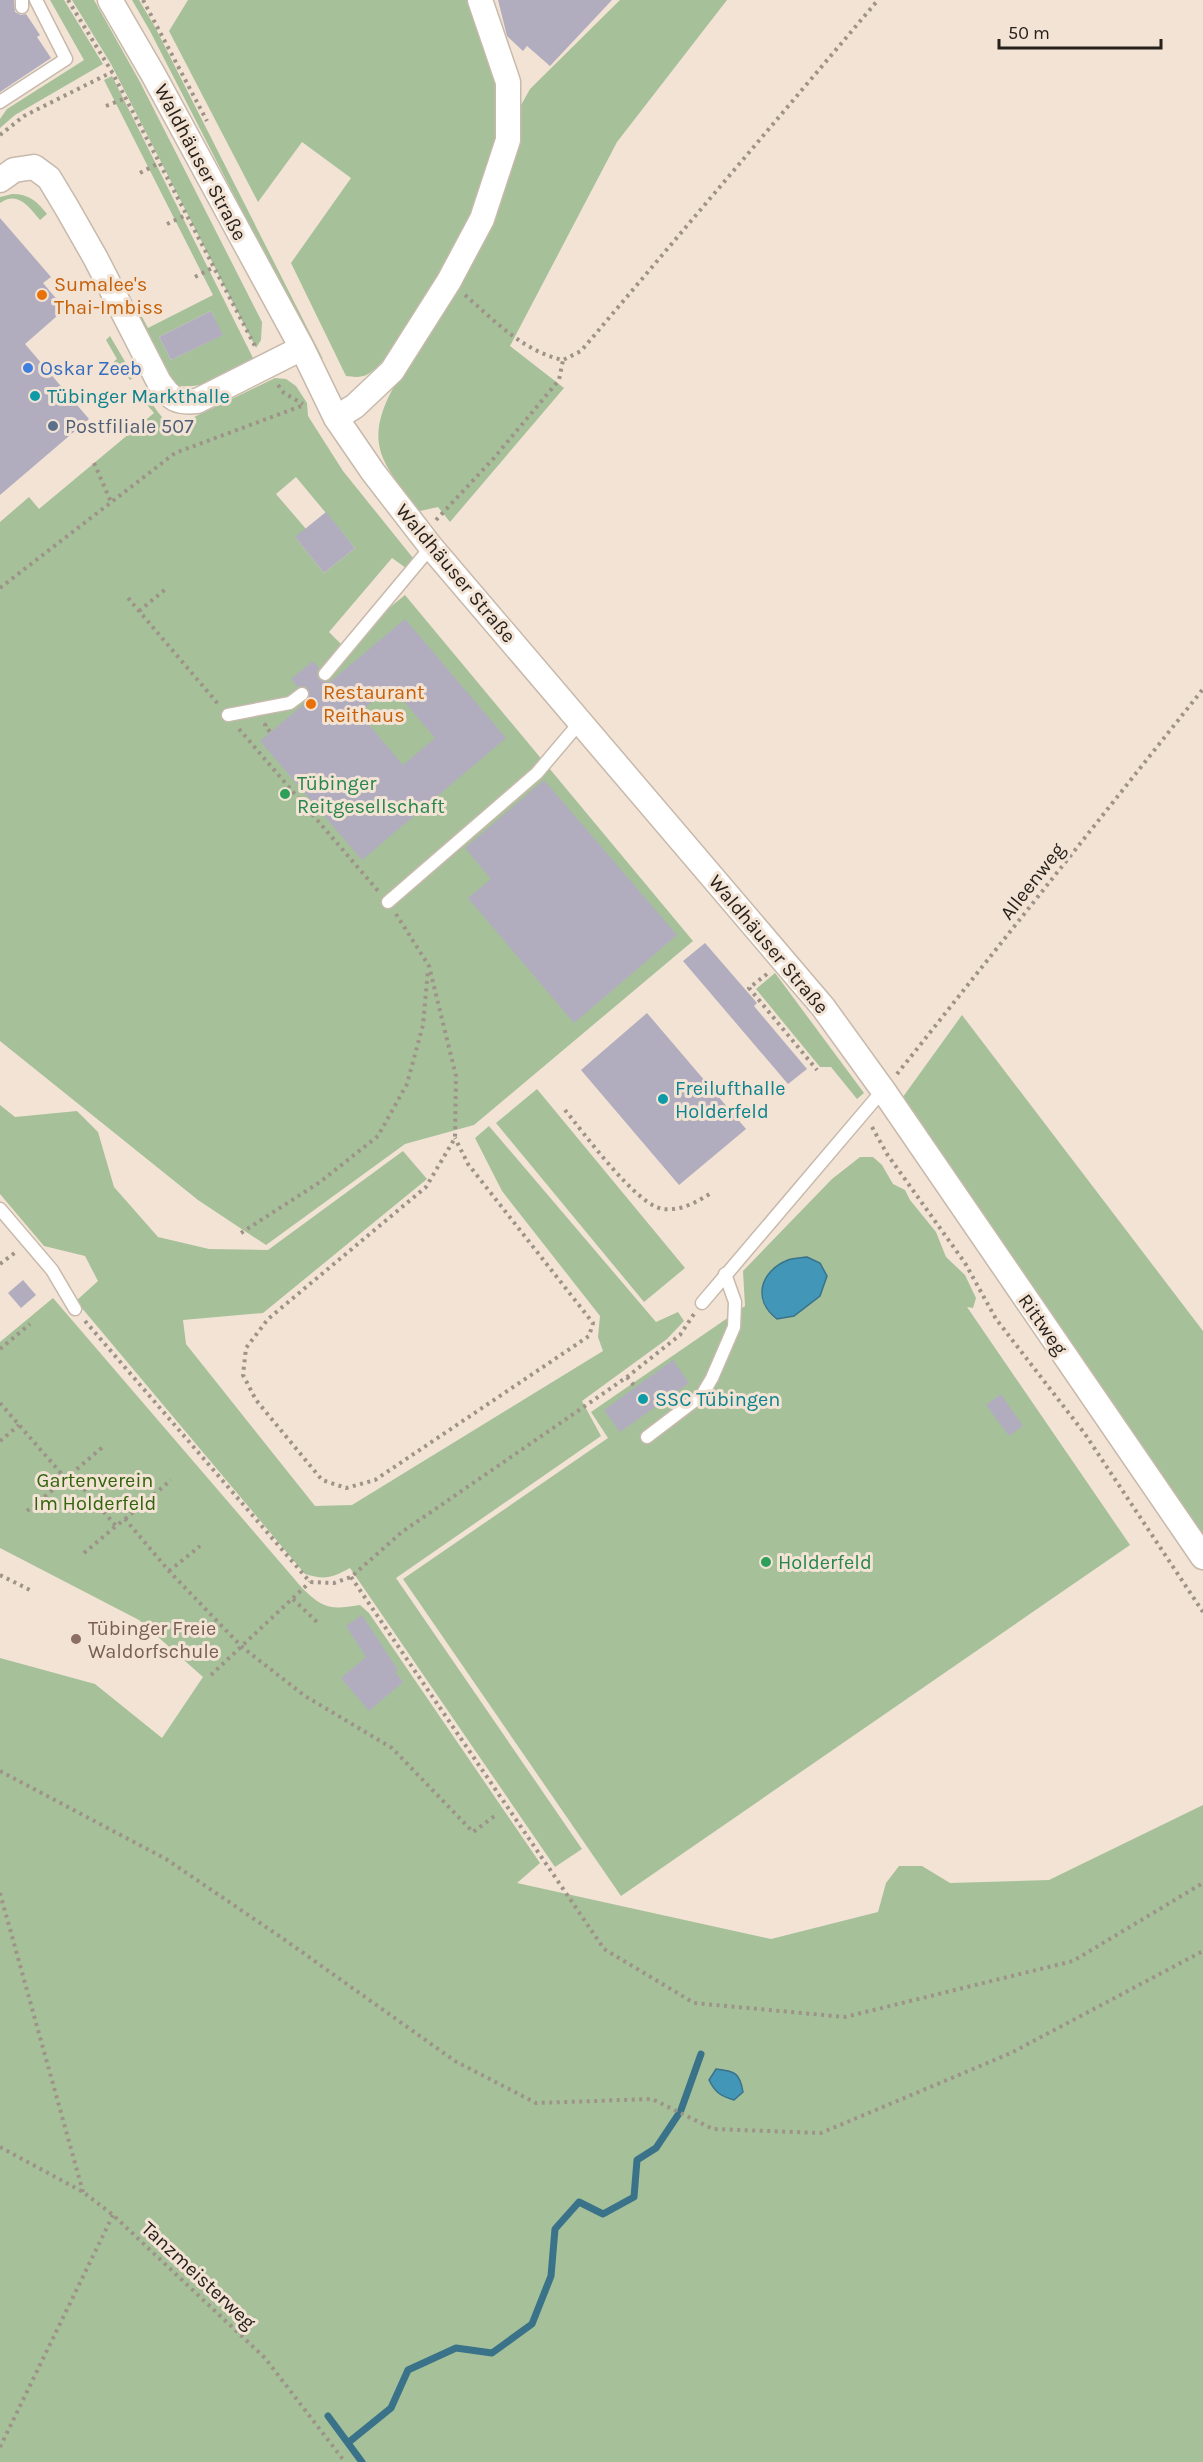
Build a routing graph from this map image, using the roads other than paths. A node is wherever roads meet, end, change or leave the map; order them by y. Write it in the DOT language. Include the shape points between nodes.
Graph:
graph roads {
  1 [pos="36,0"];
  2 [pos="110,0"];
  3 [pos="480,0"];
  4 [pos="0,102"];
  5 [pos="0,180"];
  6 [pos="302,348"];
  7 [pos="336,418"];
  8 [pos="426,541"];
  9 [pos="325,674"];
  10 [pos="302,694"];
  11 [pos="228,715"];
  12 [pos="581,721"];
  13 [pos="388,902"];
  14 [pos="883,1090"];
  15 [pos="0,1209"];
  16 [pos="725,1274"];
  17 [pos="702,1303"];
  18 [pos="75,1309"];
  19 [pos="647,1437"];
  20 [pos="1203,1557"];
  1 -- 4 [label="lane" via="66,59"];
  2 -- 6 [label="street, Waldhäuser Straße"];
  3 -- 7 [label="street" via="508,82 508,140 482,219 449,281 392,371 355,406"];
  5 -- 6 [label="street" via="14,170 34,168 49,178 169,396 182,403 197,401"];
  6 -- 7 [label="street, Waldhäuser Straße"];
  7 -- 8 [label="street, Waldhäuser Straße"];
  8 -- 9 [label="lane"];
  8 -- 12 [label="street, Waldhäuser Straße"];
  10 -- 11 [label="lane" via="291,703"];
  12 -- 13 [label="lane" via="537,773"];
  12 -- 14 [label="street, Waldhäuser Straße" via="823,1006"];
  14 -- 16 [label="lane"];
  14 -- 20 [label="street, Rittweg"];
  15 -- 18 [label="lane" via="52,1270"];
  16 -- 17 [label="lane"];
  16 -- 19 [label="lane" via="735,1302 734,1327 711,1378 702,1395"];
}
